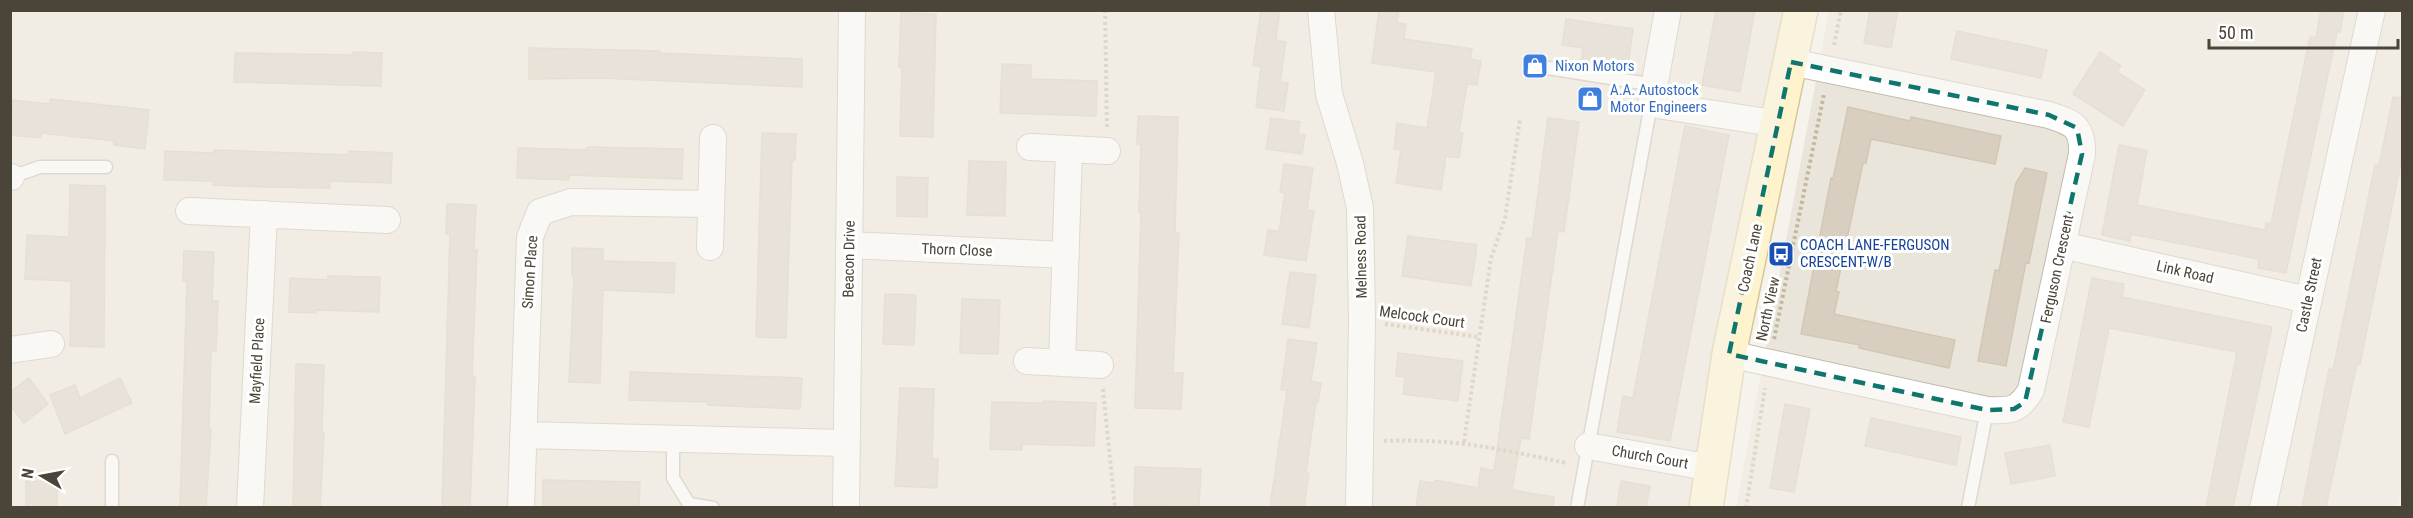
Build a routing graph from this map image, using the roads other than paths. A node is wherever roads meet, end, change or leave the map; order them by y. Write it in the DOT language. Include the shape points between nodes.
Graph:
graph roads {
  1 [pos="852,10"];
  2 [pos="1321,10"];
  3 [pos="1668,10"];
  4 [pos="1801,10"];
  5 [pos="2372,10"];
  6 [pos="1791,62"];
  7 [pos="1535,66"];
  8 [pos="1653,95"];
  9 [pos="1779,124"];
  10 [pos="713,138"];
  11 [pos="1030,147"];
  12 [pos="1069,149"];
  13 [pos="1107,151"];
  14 [pos="105,167"];
  15 [pos="10,177"];
  16 [pos="711,204"];
  17 [pos="189,211"];
  18 [pos="264,214"];
  19 [pos="387,220"];
  20 [pos="849,245"];
  21 [pos="2062,245"];
  22 [pos="710,247"];
  23 [pos="1066,255"];
  24 [pos="2308,300"];
  25 [pos="51,344"];
  26 [pos="10,350"];
  27 [pos="1729,354"];
  28 [pos="1027,362"];
  29 [pos="1062,363"];
  30 [pos="1100,365"];
  31 [pos="1987,410"];
  32 [pos="523,435"];
  33 [pos="673,438"];
  34 [pos="846,443"];
  35 [pos="1586,457"];
  36 [pos="112,461"];
  37 [pos="1712,468"];
  38 [pos="112,507"];
  39 [pos="250,507"];
  40 [pos="521,507"];
  41 [pos="713,507"];
  42 [pos="846,507"];
  43 [pos="1359,507"];
  44 [pos="1577,507"];
  45 [pos="1706,507"];
  46 [pos="1968,507"];
  47 [pos="2263,507"];
  1 -- 20 [label="street, Beacon Drive"];
  2 -- 43 [label="street, Melness Road" via="1329,94 1360,208"];
  3 -- 8 [label="street"];
  4 -- 6 [label="street, Coach Lane"];
  5 -- 24 [label="street, Castle Street"];
  6 -- 9 [label="street, Coach Lane"];
  6 -- 21 [label="street, Ferguson Crescent" via="2069,121 2082,138 2082,154"];
  7 -- 8 [label="lane"];
  8 -- 9 [label="street"];
  8 -- 35 [label="lane"];
  9 -- 27 [label="street, Coach Lane"];
  10 -- 16 [label="street"];
  11 -- 12 [label="street"];
  12 -- 13 [label="street"];
  12 -- 23 [label="street"];
  14 -- 15 [label="lane" via="40,167"];
  16 -- 22 [label="street"];
  16 -- 32 [label="street, Simon Place" via="571,201 540,212 530,237"];
  17 -- 18 [label="street"];
  18 -- 19 [label="street"];
  18 -- 39 [label="street, Mayfield Place"];
  20 -- 23 [label="street, Thorn Close"];
  20 -- 34 [label="street, Beacon Drive"];
  21 -- 24 [label="street, Link Road"];
  21 -- 31 [label="street, Ferguson Crescent" via="2031,390 2025,402 2014,409"];
  23 -- 29 [label="street"];
  24 -- 47 [label="street, Castle Street"];
  25 -- 26 [label="street"];
  27 -- 31 [label="street, Ferguson Crescent"];
  27 -- 37 [label="street, Coach Lane"];
  28 -- 29 [label="street"];
  29 -- 30 [label="street"];
  31 -- 46 [label="lane"];
  32 -- 33 [label="street"];
  32 -- 40 [label="street, Simon Place"];
  33 -- 34 [label="street"];
  33 -- 41 [label="lane" via="673,478 688,504"];
  34 -- 42 [label="street, Beacon Drive"];
  35 -- 37 [label="street, Church Court"];
  35 -- 44 [label="lane"];
  36 -- 38 [label="lane"];
  37 -- 45 [label="street, Coach Lane"];
}
